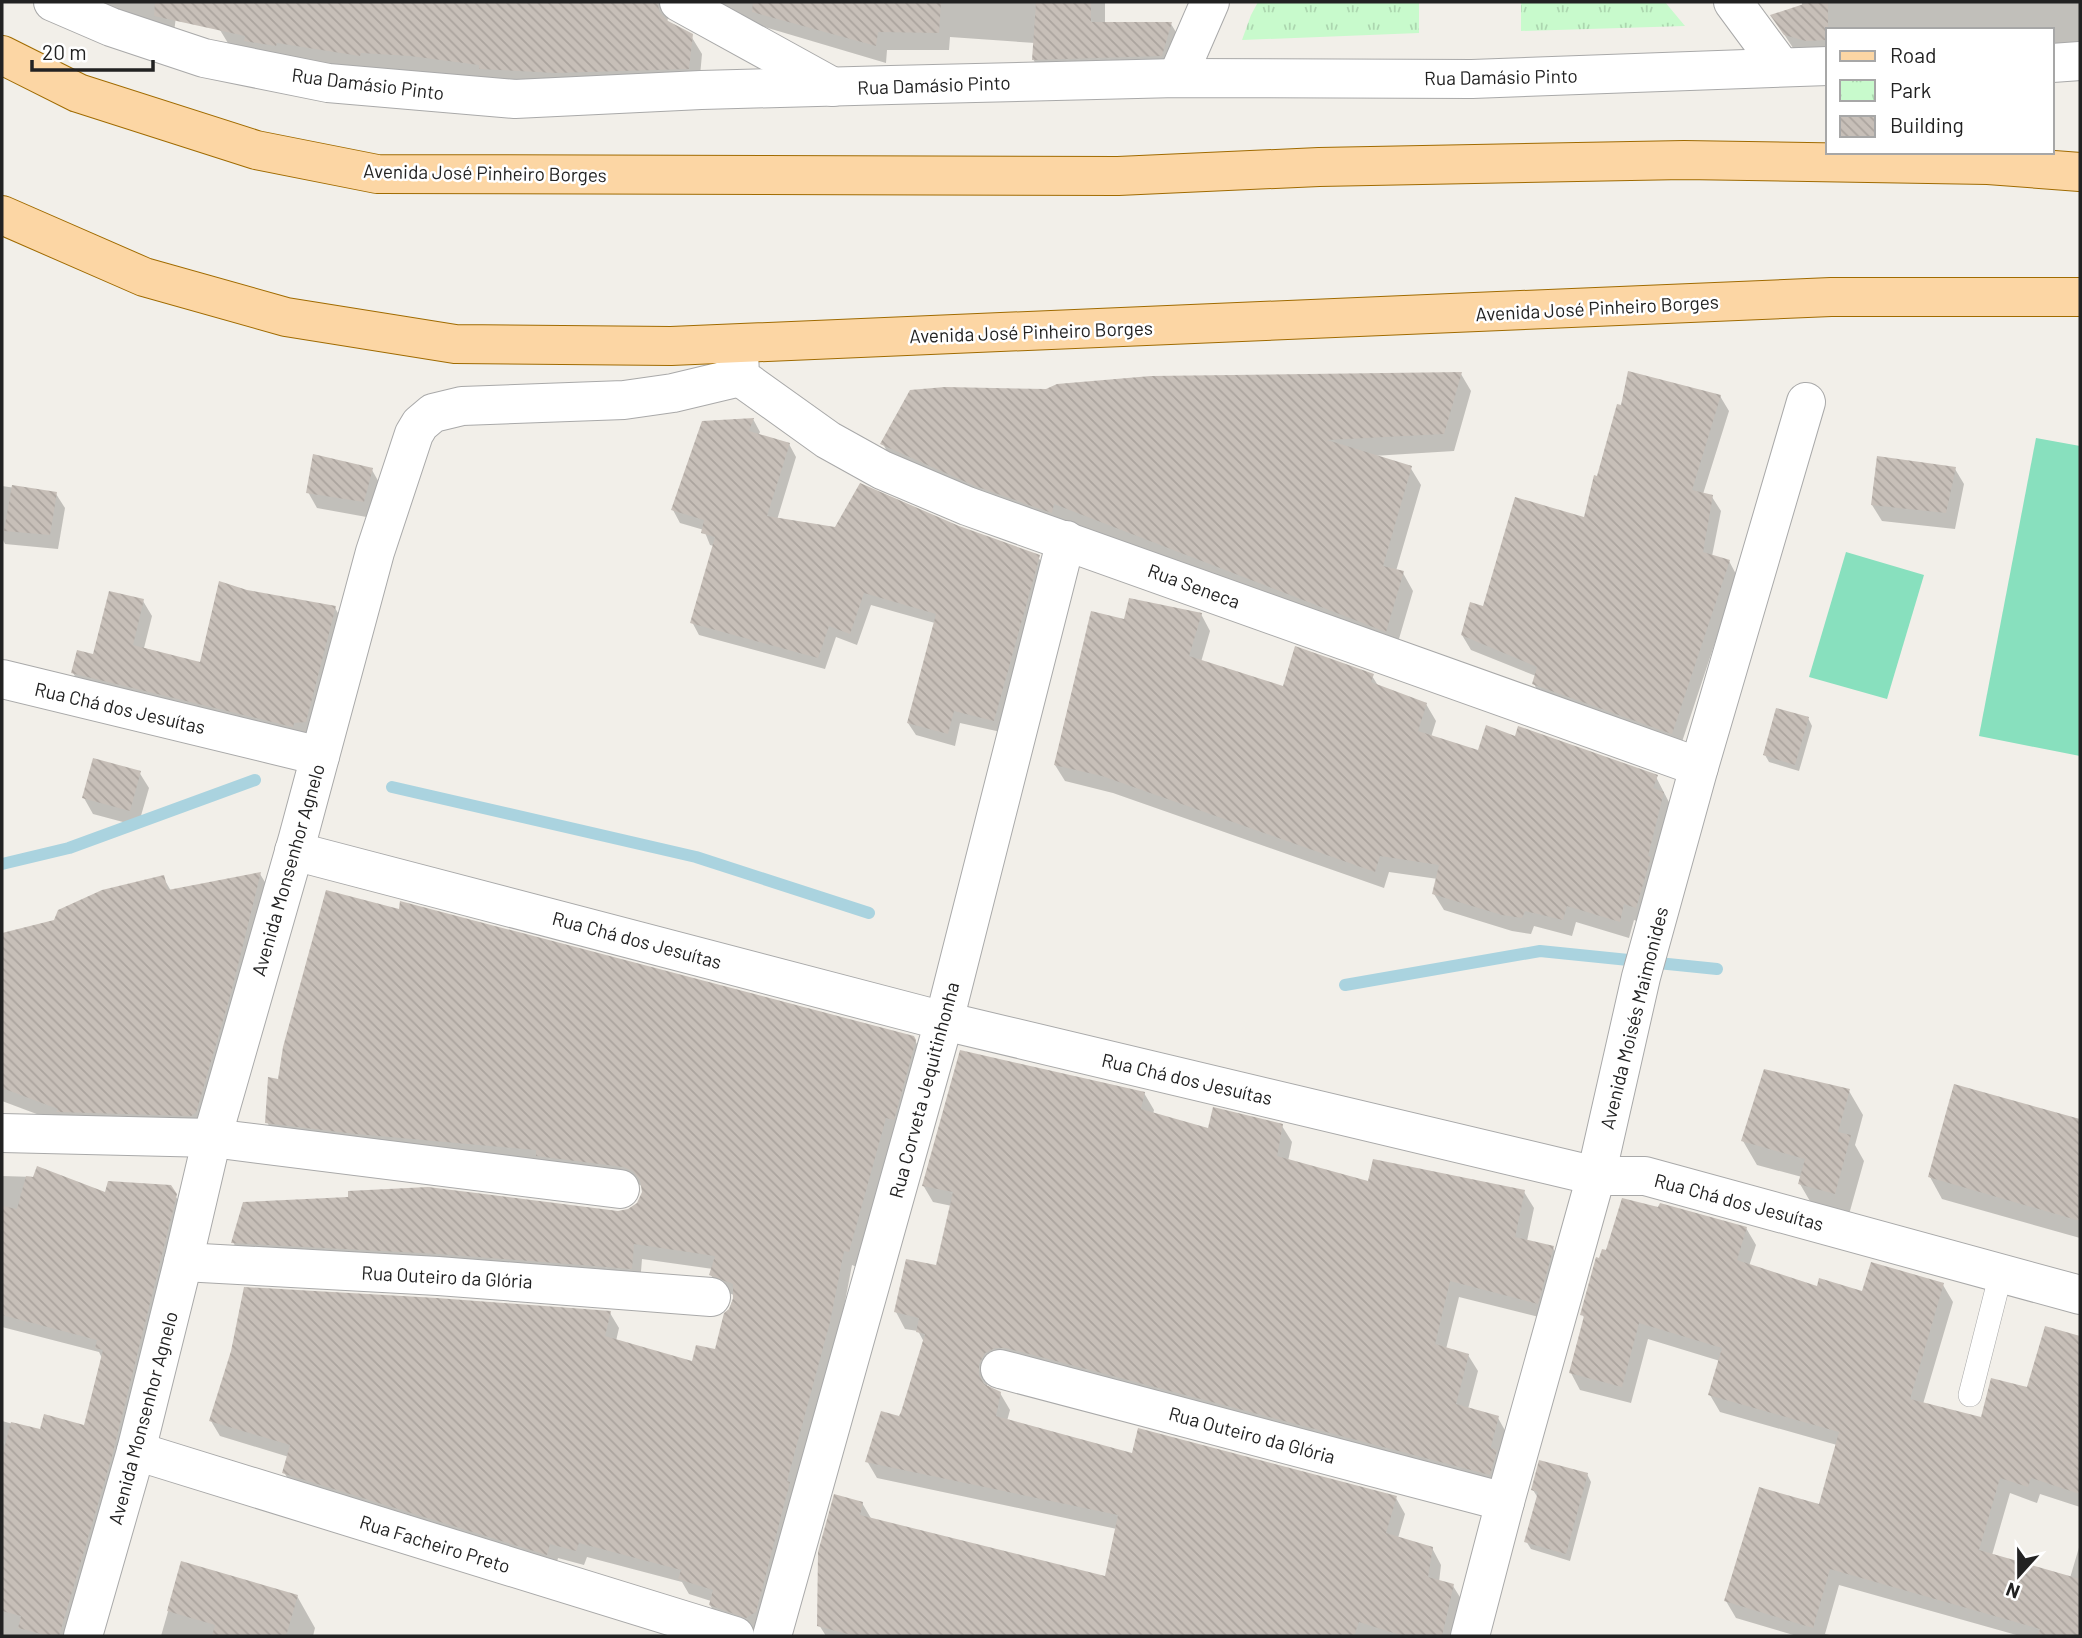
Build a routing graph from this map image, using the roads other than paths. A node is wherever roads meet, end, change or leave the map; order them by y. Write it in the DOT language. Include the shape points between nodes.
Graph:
graph roads {
  1 [pos="53,2"];
  2 [pos="679,2"];
  3 [pos="1210,2"];
  4 [pos="1733,2"];
  5 [pos="2,55"];
  6 [pos="2080,61"];
  7 [pos="2054,63"];
  8 [pos="1826,66"];
  9 [pos="1782,67"];
  10 [pos="1177,78"];
  11 [pos="833,88"];
  12 [pos="2080,172"];
  13 [pos="2,215"];
  14 [pos="2080,297"];
  15 [pos="739,360"];
  16 [pos="1806,402"];
  17 [pos="1066,540"];
  18 [pos="2,679"];
  19 [pos="319,761"];
  20 [pos="1699,767"];
  21 [pos="296,844"];
  22 [pos="944,1021"];
  23 [pos="2,1133"];
  24 [pos="212,1138"];
  25 [pos="1596,1176"];
  26 [pos="620,1189"];
  27 [pos="183,1262"];
  28 [pos="2001,1273"];
  29 [pos="2080,1295"];
  30 [pos="711,1297"];
  31 [pos="1000,1369"];
  32 [pos="1970,1395"];
  33 [pos="135,1451"];
  34 [pos="1505,1502"];
  35 [pos="83,1636"];
  36 [pos="736,1636"];
  37 [pos="772,1636"];
  38 [pos="1470,1636"];
  1 -- 11 [label="street, Rua Damásio Pinto" via="204,58 328,83 515,99"];
  2 -- 11 [label="street"];
  3 -- 10 [label="street"];
  4 -- 9 [label="street"];
  5 -- 12 [label="main road, Avenida José Pinheiro Borges" via="78,93 205,134 256,150 377,174 1118,176 1684,160 1988,165"];
  6 -- 7 [label="street"];
  8 -- 9 [label="street, Rua Damásio Pinto"];
  9 -- 10 [label="street, Rua Damásio Pinto" via="1472,79"];
  10 -- 11 [label="street, Rua Damásio Pinto"];
  13 -- 15 [label="main road, Avenida José Pinheiro Borges" via="145,276 286,317 455,344 645,346"];
  14 -- 15 [label="main road, Avenida José Pinheiro Borges" via="1831,297"];
  15 -- 17 [label="street, Rua Seneca" via="828,440 882,470"];
  15 -- 19 [label="street, Avenida Monsenhor Agnelo" via="673,393 624,400 462,405 433,413 420,424 401,467 379,540"];
  16 -- 20 [label="street, Avenida Moisés Maimonides"];
  17 -- 20 [label="street, Rua Seneca"];
  17 -- 22 [label="street, Rua Corveta Jequitinhonha"];
  18 -- 19 [label="street, Rua Chá dos Jesuítas"];
  19 -- 21 [label="street, Avenida Monsenhor Agnelo"];
  20 -- 25 [label="street, Avenida Moisés Maimonides" via="1641,977"];
  21 -- 22 [label="street, Rua Chá dos Jesuítas"];
  21 -- 24 [label="street, Avenida Monsenhor Agnelo"];
  22 -- 25 [label="street, Rua Chá dos Jesuítas"];
  22 -- 37 [label="street, Rua Corveta Jequitinhonha"];
  23 -- 24 [label="street"];
  24 -- 26 [label="street"];
  24 -- 27 [label="street, Avenida Monsenhor Agnelo"];
  25 -- 28 [label="street, Rua Chá dos Jesuítas" via="1645,1176"];
  25 -- 34 [label="street, Avenida Moisés Maimonides"];
  27 -- 30 [label="street, Rua Outeiro da Glória"];
  27 -- 33 [label="street, Avenida Monsenhor Agnelo"];
  28 -- 29 [label="street, Rua Chá dos Jesuítas"];
  28 -- 32 [label="lane"];
  31 -- 34 [label="street, Rua Outeiro da Glória"];
  33 -- 35 [label="street, Avenida Monsenhor Agnelo"];
  33 -- 36 [label="street, Rua Facheiro Preto"];
  34 -- 38 [label="street, Avenida Moisés Maimonides"];
}
